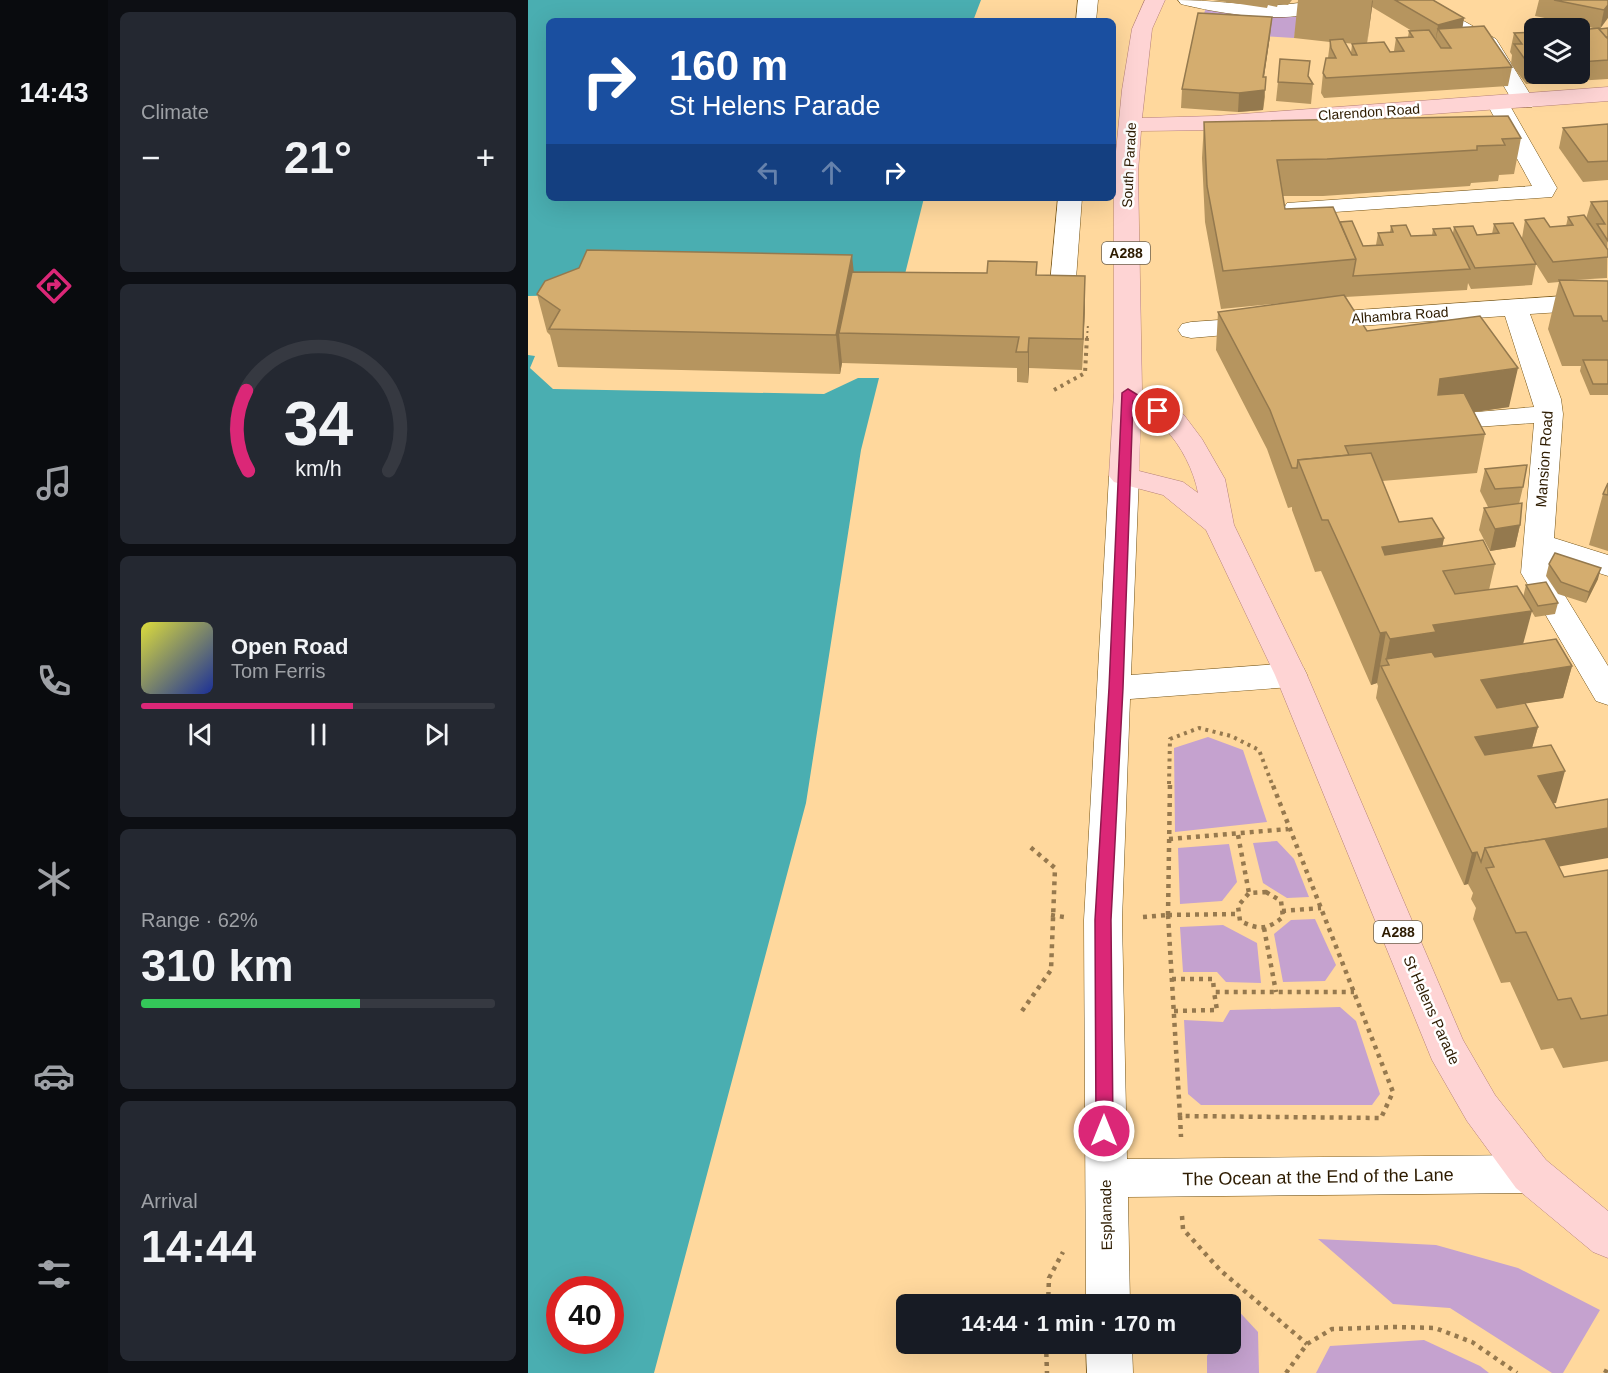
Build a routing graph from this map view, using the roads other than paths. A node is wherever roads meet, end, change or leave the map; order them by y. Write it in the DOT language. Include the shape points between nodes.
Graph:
graph roads {
  1 [pos="1088,0"];
  2 [pos="1155,0"];
  3 [pos="1188,0"];
  4 [pos="1323,0"];
  5 [pos="1411,0"];
  6 [pos="1086,18"];
  7 [pos="1608,94"];
  8 [pos="1524,102"];
  9 [pos="1498,104"];
  10 [pos="1130,125"];
  11 [pos="1070,201"];
  12 [pos="1304,240"];
  13 [pos="1062,296"];
  14 [pos="1608,300"];
  15 [pos="1515,307"];
  16 [pos="1191,330"];
  17 [pos="1127,334"];
  18 [pos="1128,393"];
  19 [pos="1549,414"];
  20 [pos="1475,419"];
  21 [pos="1124,476"];
  22 [pos="1219,525"];
  23 [pos="1538,543"];
  24 [pos="1608,566"];
  25 [pos="1291,675"];
  26 [pos="1116,688"];
  27 [pos="1608,693"];
  28 [pos="1531,1174"];
  29 [pos="1105,1178"];
  30 [pos="1608,1238"];
  31 [pos="1108,1294"];
  32 [pos="1109,1354"];
  33 [pos="1110,1373"];
  1 -- 6 [label="street"];
  2 -- 10 [label="main road, South Parade / A288" via="1142,29"];
  3 -- 4 [label="street" via="1275,11 1300,9"];
  5 -- 8 [label="street" via="1489,43"];
  7 -- 8 [label="main road, Clarendon Road"];
  8 -- 9 [label="main road, Clarendon Road"];
  9 -- 10 [label="main road, Clarendon Road"];
  9 -- 12 [label="street" via="1544,192 1295,208 1293,213"];
  10 -- 17 [label="main road, South Parade / A288" via="1126,172"];
  11 -- 13 [label="street"];
  14 -- 15 [label="street, Alhambra Road"];
  15 -- 16 [label="street, Alhambra Road"];
  15 -- 19 [label="street, Mansion Road"];
  17 -- 18 [label="main road, Esplanade / A288"];
  18 -- 21 [label="main road, Esplanade / A288"];
  18 -- 22 [label="main road, St Helens Parade / A288" via="1174,421 1188,439 1210,479"];
  19 -- 20 [label="street"];
  19 -- 23 [label="street, Mansion Road"];
  21 -- 22 [label="main road, St Helens Parade / A288" via="1173,488"];
  21 -- 26 [label="street, Esplanade"];
  22 -- 25 [label="main road, St Helens Parade / A288"];
  23 -- 24 [label="street"];
  23 -- 27 [label="street, Mansion Road" via="1536,573"];
  25 -- 26 [label="street"];
  25 -- 28 [label="main road, St Helens Parade / A288" via="1446,1048 1481,1108"];
  26 -- 29 [label="street, Esplanade" via="1103,920"];
  28 -- 29 [label="street, The Ocean at the End of the Lane"];
  28 -- 30 [label="main road, St Helens Parade / A288"];
  29 -- 31 [label="street, Esplanade"];
  32 -- 33 [label="street"];
}
